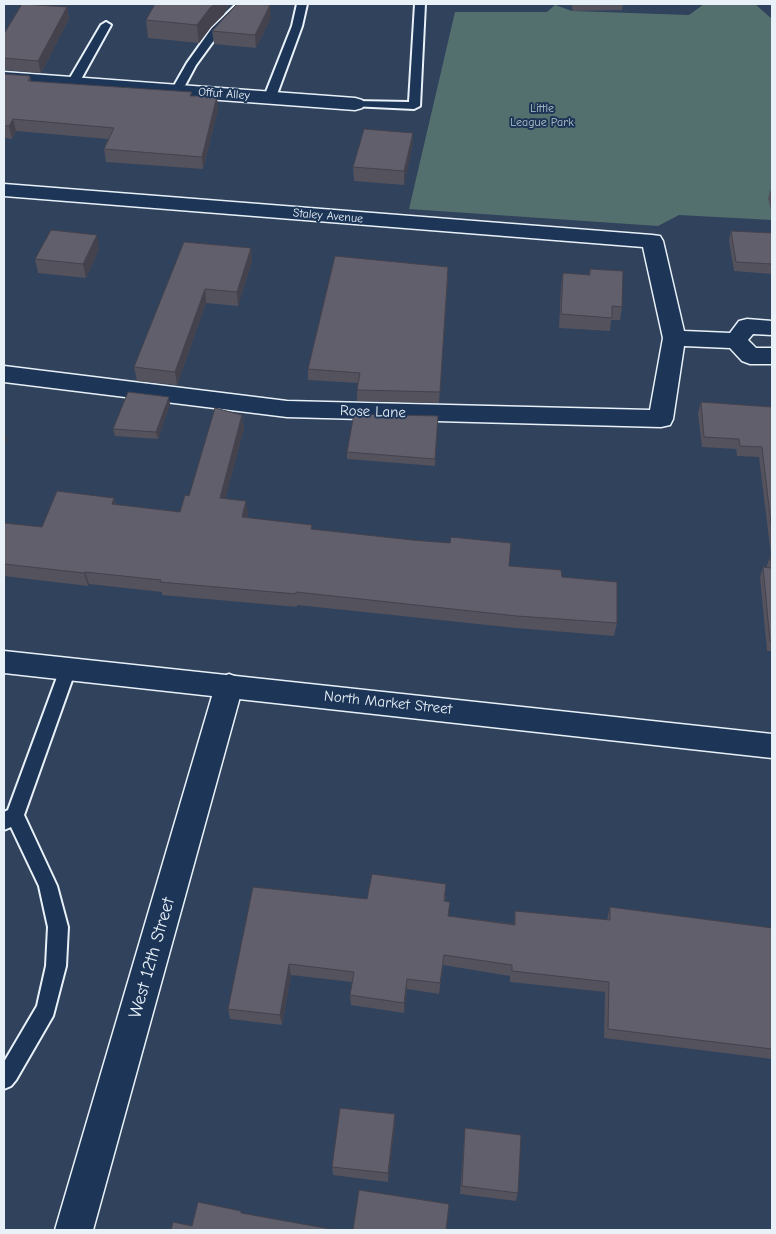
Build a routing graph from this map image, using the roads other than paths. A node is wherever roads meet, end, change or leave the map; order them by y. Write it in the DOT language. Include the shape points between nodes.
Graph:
graph roads {
  1 [pos="243,4"];
  2 [pos="302,4"];
  3 [pos="420,4"];
  4 [pos="106,25"];
  5 [pos="4,78"];
  6 [pos="74,83"];
  7 [pos="177,91"];
  8 [pos="270,97"];
  9 [pos="355,104"];
  10 [pos="4,190"];
  11 [pos="772,328"];
  12 [pos="674,338"];
  13 [pos="736,341"];
  14 [pos="772,356"];
  15 [pos="4,374"];
  16 [pos="4,662"];
  17 [pos="68,669"];
  18 [pos="229,686"];
  19 [pos="772,746"];
  20 [pos="9,818"];
  21 [pos="4,1079"];
  22 [pos="74,1230"];
  1 -- 7 [label="lane" via="216,30"];
  2 -- 8 [label="lane"];
  3 -- 9 [label="lane" via="414,106"];
  4 -- 6 [label="lane"];
  5 -- 6 [label="street, Offut Alley"];
  6 -- 7 [label="street, Offut Alley"];
  7 -- 8 [label="street, Offut Alley"];
  8 -- 9 [label="street, Offut Alley"];
  10 -- 12 [label="street, Staley Avenue" via="652,241"];
  11 -- 13 [label="street" via="747,326"];
  12 -- 13 [label="street"];
  12 -- 15 [label="street, Rose Lane" via="661,420 287,409"];
  13 -- 14 [label="street" via="750,356"];
  16 -- 17 [label="street, North Market Street"];
  17 -- 18 [label="street, North Market Street"];
  17 -- 20 [label="lane"];
  18 -- 19 [label="street, North Market Street"];
  18 -- 22 [label="street, West 12th Street"];
  20 -- 21 [label="lane" via="48,886 58,937 56,966 46,1009"];
}
